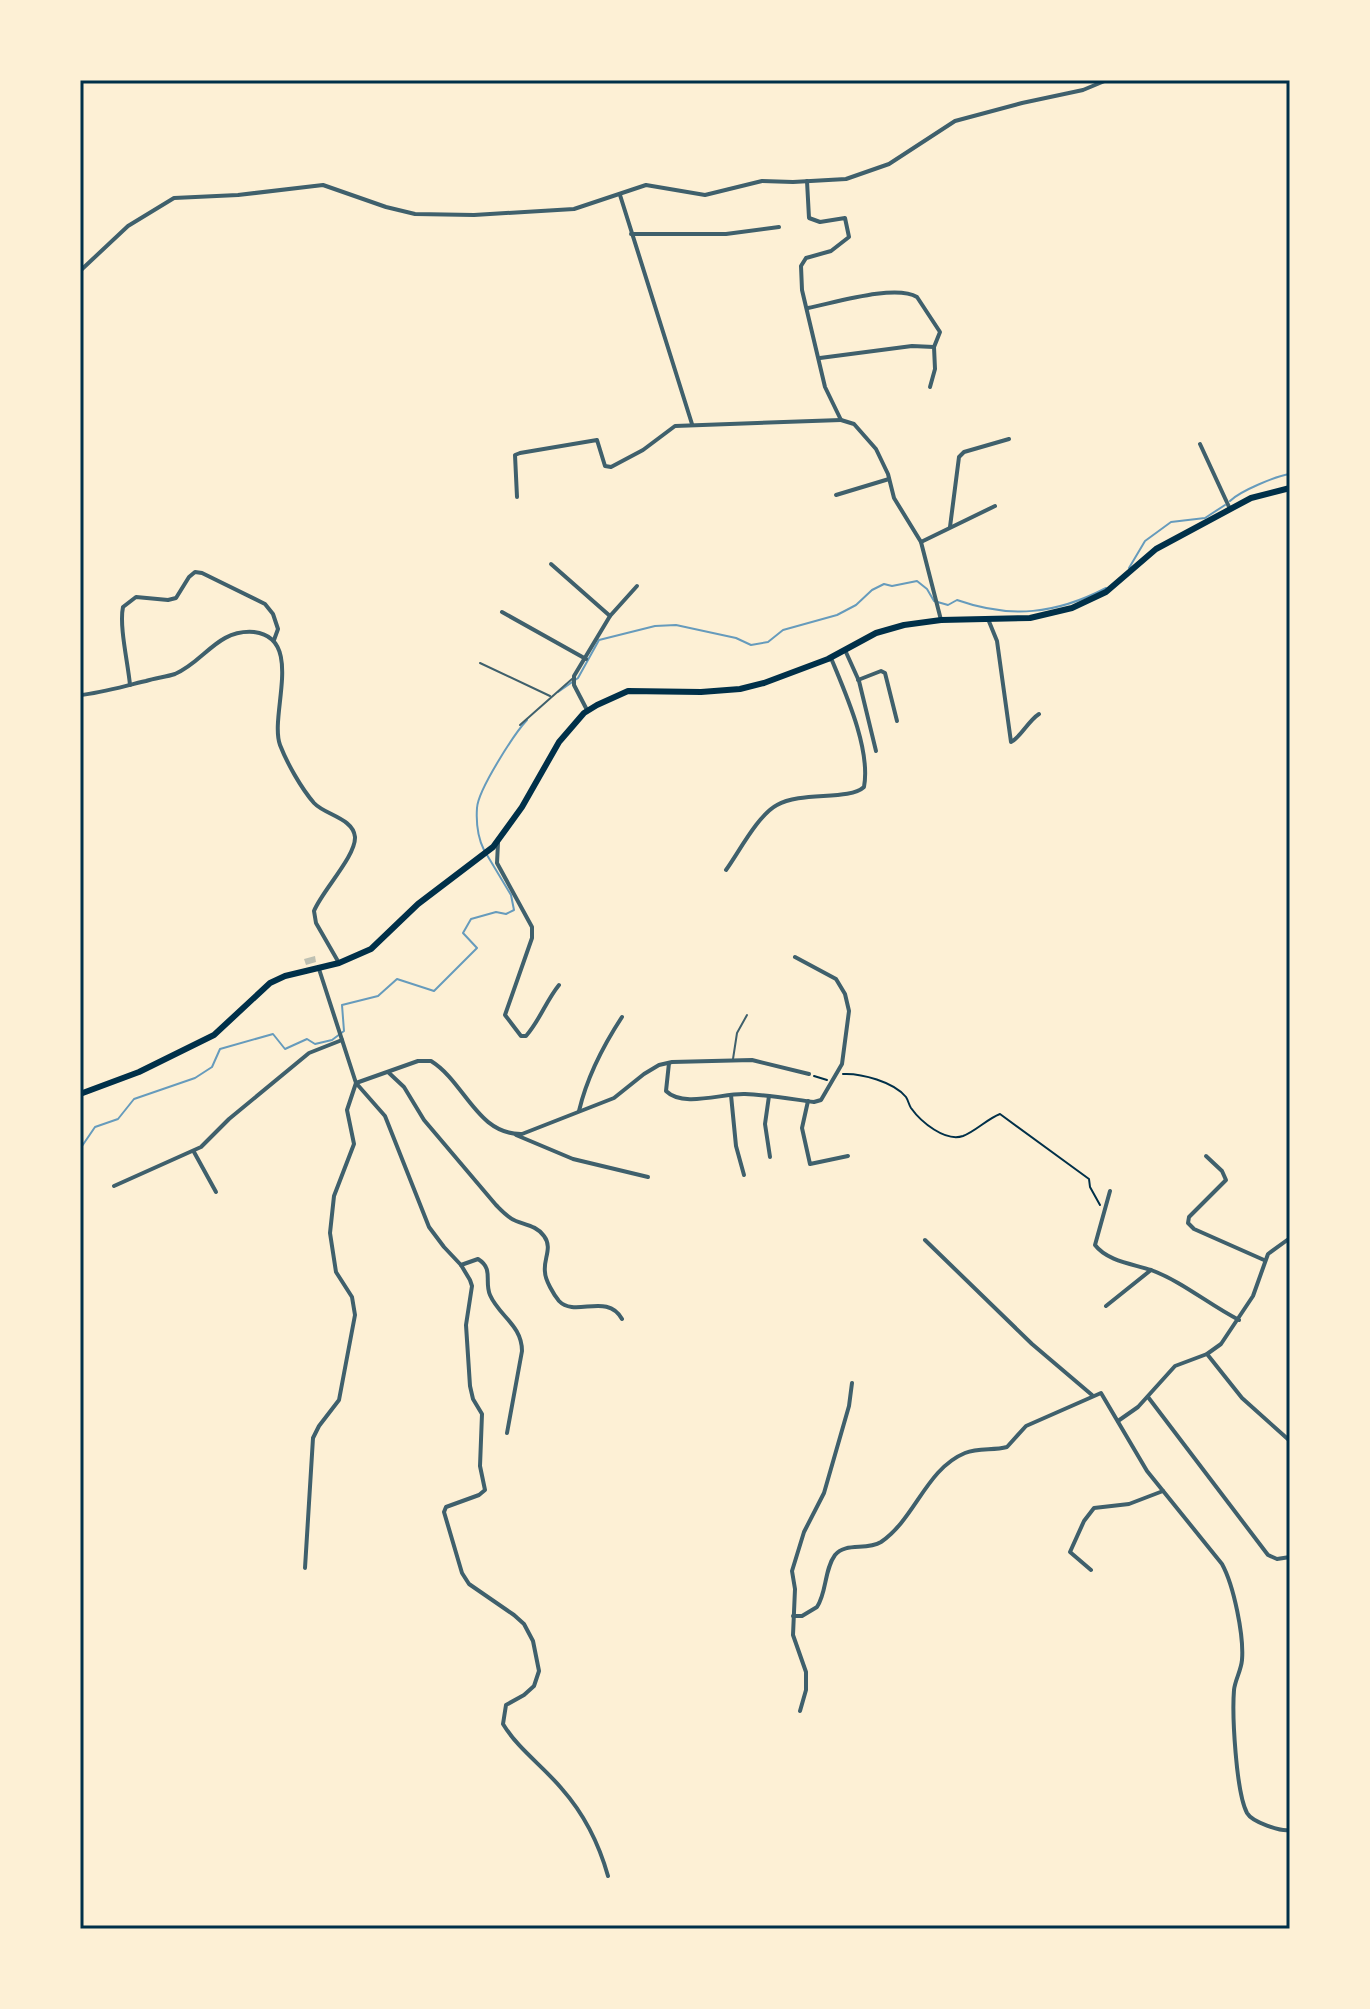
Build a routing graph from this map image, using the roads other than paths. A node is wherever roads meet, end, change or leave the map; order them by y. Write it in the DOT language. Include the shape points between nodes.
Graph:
graph roads {
  1 [pos="1107,80"];
  2 [pos="807,181"];
  3 [pos="620,195"];
  4 [pos="779,227"];
  5 [pos="631,234"];
  6 [pos="80,271"];
  7 [pos="808,308"];
  8 [pos="934,347"];
  9 [pos="820,358"];
  10 [pos="930,387"];
  11 [pos="841,420"];
  12 [pos="692,424"];
  13 [pos="1009,439"];
  14 [pos="1200,444"];
  15 [pos="889,479"];
  16 [pos="1290,488"];
  17 [pos="836,495"];
  18 [pos="517,497"];
  19 [pos="995,506"];
  20 [pos="1230,508"];
  21 [pos="950,527"];
  22 [pos="921,542"];
  23 [pos="551,564"];
  24 [pos="637,586"];
  25 [pos="502,612"];
  26 [pos="610,616"];
  27 [pos="988,619"];
  28 [pos="941,620"];
  29 [pos="274,640"];
  30 [pos="845,650"];
  31 [pos="831,658"];
  32 [pos="586,659"];
  33 [pos="480,663"];
  34 [pos="858,680"];
  35 [pos="574,681"];
  36 [pos="130,685"];
  37 [pos="80,695"];
  38 [pos="550,696"];
  39 [pos="587,710"];
  40 [pos="1039,714"];
  41 [pos="897,721"];
  42 [pos="520,725"];
  43 [pos="876,751"];
  44 [pos="498,841"];
  45 [pos="726,870"];
  46 [pos="795,957"];
  47 [pos="339,963"];
  48 [pos="319,969"];
  49 [pos="559,985"];
  50 [pos="747,1015"];
  51 [pos="622,1017"];
  52 [pos="342,1038"];
  53 [pos="733,1060"];
  54 [pos="669,1063"];
  55 [pos="388,1072"];
  56 [pos="809,1074"];
  57 [pos="356,1083"];
  58 [pos="80,1094"];
  59 [pos="731,1095"];
  60 [pos="769,1096"];
  61 [pos="808,1101"];
  62 [pos="579,1111"];
  63 [pos="514,1134"];
  64 [pos="194,1152"];
  65 [pos="848,1156"];
  66 [pos="1206,1156"];
  67 [pos="770,1157"];
  68 [pos="744,1175"];
  69 [pos="648,1177"];
  70 [pos="114,1186"];
  71 [pos="1110,1191"];
  72 [pos="216,1192"];
  73 [pos="1290,1238"];
  74 [pos="925,1240"];
  75 [pos="1264,1260"];
  76 [pos="461,1265"];
  77 [pos="1151,1270"];
  78 [pos="1106,1306"];
  79 [pos="622,1319"];
  80 [pos="1239,1320"];
  81 [pos="1207,1354"];
  82 [pos="852,1383"];
  83 [pos="1092,1395"];
  84 [pos="1148,1397"];
  85 [pos="1118,1421"];
  86 [pos="507,1433"];
  87 [pos="1290,1441"];
  88 [pos="1163,1491"];
  89 [pos="1290,1557"];
  90 [pos="305,1568"];
  91 [pos="1091,1570"];
  92 [pos="793,1616"];
  93 [pos="800,1711"];
  94 [pos="1290,1830"];
  95 [pos="608,1876"];
  1 -- 2 [label="street" via="955,121 889,164 860,176"];
  2 -- 3 [label="street" via="762,181 705,195 646,185"];
  2 -- 7 [label="street" via="809,218 845,218 849,237 802,262"];
  3 -- 5 [label="street"];
  3 -- 6 [label="street" via="574,209 474,215 415,214 323,185 174,198 128,226"];
  4 -- 5 [label="street" via="726,234"];
  5 -- 12 [label="street"];
  7 -- 8 [label="street" via="912,294 940,332"];
  7 -- 9 [label="street"];
  8 -- 9 [label="street"];
  8 -- 10 [label="street"];
  9 -- 11 [label="street" via="825,387"];
  11 -- 12 [label="street"];
  11 -- 15 [label="street" via="854,424 876,449"];
  12 -- 18 [label="street" via="675,426 611,467 605,466 597,440 515,455"];
  13 -- 21 [label="street" via="959,457"];
  14 -- 20 [label="street"];
  15 -- 17 [label="street"];
  15 -- 22 [label="street" via="894,498"];
  16 -- 20 [label="main road"];
  19 -- 21 [label="street"];
  20 -- 27 [label="main road" via="1156,549 1095,599 1030,618"];
  21 -- 22 [label="street"];
  22 -- 28 [label="street"];
  23 -- 26 [label="street"];
  24 -- 26 [label="street"];
  25 -- 32 [label="street"];
  26 -- 32 [label="street"];
  27 -- 28 [label="main road"];
  27 -- 40 [label="street" via="997,641 1011,742"];
  28 -- 30 [label="main road" via="888,629"];
  29 -- 36 [label="street" via="238,632 176,674"];
  29 -- 36 [label="street" via="278,629 265,604 195,572 176,598 136,597 123,607"];
  29 -- 47 [label="street" via="284,679 279,742 314,803 351,827 355,836 353,849 314,911"];
  30 -- 31 [label="main road"];
  30 -- 34 [label="street"];
  31 -- 39 [label="main road" via="740,689 628,691"];
  31 -- 45 [label="street" via="857,721 864,787 777,805"];
  32 -- 35 [label="street"];
  33 -- 38 [label="lane"];
  34 -- 41 [label="street" via="885,673"];
  34 -- 43 [label="street"];
  35 -- 38 [label="lane"];
  35 -- 39 [label="street"];
  36 -- 37 [label="street"];
  38 -- 42 [label="lane"];
  39 -- 44 [label="main road" via="559,742"];
  44 -- 47 [label="main road" via="371,949"];
  44 -- 49 [label="street" via="497,863 532,927 505,1015 521,1036 534,1026"];
  46 -- 61 [label="street" via="836,979 849,1011 842,1064 821,1100"];
  47 -- 48 [label="main road"];
  48 -- 52 [label="street"];
  48 -- 58 [label="main road" via="270,983 214,1035"];
  50 -- 53 [label="lane" via="737,1033"];
  51 -- 62 [label="street" via="600,1054"];
  52 -- 57 [label="street"];
  52 -- 64 [label="street" via="309,1053"];
  53 -- 54 [label="street"];
  53 -- 56 [label="street"];
  54 -- 59 [label="street" via="670,1095"];
  54 -- 62 [label="street" via="644,1074 618,1096"];
  55 -- 57 [label="street"];
  55 -- 63 [label="street" via="418,1061 435,1063 487,1122"];
  55 -- 79 [label="street" via="496,1205 545,1236 545,1273 559,1301 573,1307 610,1308"];
  57 -- 76 [label="street" via="385,1116 429,1227"];
  57 -- 90 [label="street" via="347,1110 354,1144 334,1196 330,1233 333,1263 354,1302 355,1315 339,1400 313,1438"];
  59 -- 60 [label="street"];
  59 -- 68 [label="street"];
  60 -- 61 [label="street"];
  60 -- 67 [label="street" via="765,1124"];
  61 -- 65 [label="street" via="802,1128 810,1164"];
  62 -- 63 [label="street"];
  63 -- 69 [label="street" via="573,1159"];
  64 -- 70 [label="street"];
  64 -- 72 [label="street"];
  66 -- 75 [label="street" via="1226,1180 1188,1223"];
  71 -- 77 [label="street" via="1095,1247"];
  73 -- 75 [label="street"];
  74 -- 83 [label="street"];
  75 -- 80 [label="street"];
  76 -- 86 [label="street" via="478,1259 485,1264 491,1297 521,1339"];
  76 -- 95 [label="street" via="472,1286 466,1325 470,1386 482,1414 480,1466 485,1490 444,1512 462,1573 477,1591 524,1624 533,1641 539,1671 529,1691 506,1705 503,1724 572,1802 598,1844"];
  77 -- 78 [label="street"];
  77 -- 80 [label="street"];
  80 -- 81 [label="street"];
  81 -- 84 [label="street" via="1178,1364"];
  81 -- 87 [label="street" via="1242,1398"];
  82 -- 92 [label="street" via="824,1493 795,1555"];
  83 -- 85 [label="street" via="1103,1394"];
  83 -- 92 [label="street" via="1026,1426 1007,1447 969,1451 951,1461 905,1521 883,1540 836,1554 817,1607"];
  84 -- 85 [label="street"];
  84 -- 89 [label="street" via="1268,1555"];
  85 -- 88 [label="street"];
  88 -- 91 [label="street" via="1090,1511 1070,1552"];
  88 -- 94 [label="street" via="1222,1564 1234,1592 1242,1660 1234,1691 1236,1733 1247,1812 1255,1822"];
  92 -- 93 [label="street" via="794,1641 806,1672"];
}
